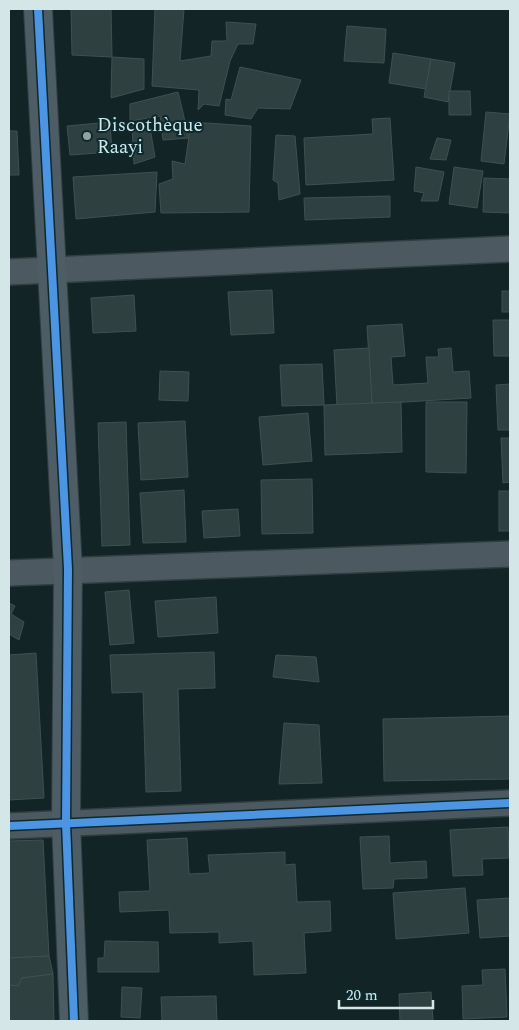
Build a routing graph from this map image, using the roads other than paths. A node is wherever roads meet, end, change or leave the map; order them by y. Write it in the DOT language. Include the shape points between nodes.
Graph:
graph roads {
  1 [pos="38,9"];
  2 [pos="510,249"];
  3 [pos="52,270"];
  4 [pos="9,272"];
  5 [pos="510,554"];
  6 [pos="68,569"];
  7 [pos="9,573"];
  8 [pos="510,803"];
  9 [pos="66,823"];
  10 [pos="9,826"];
  11 [pos="74,1021"];
  1 -- 3 [label="street"];
  2 -- 3 [label="street"];
  3 -- 4 [label="street"];
  3 -- 6 [label="street"];
  5 -- 6 [label="street"];
  6 -- 7 [label="street"];
  6 -- 9 [label="street"];
  8 -- 9 [label="street"];
  9 -- 10 [label="street"];
  9 -- 11 [label="street"];
}
